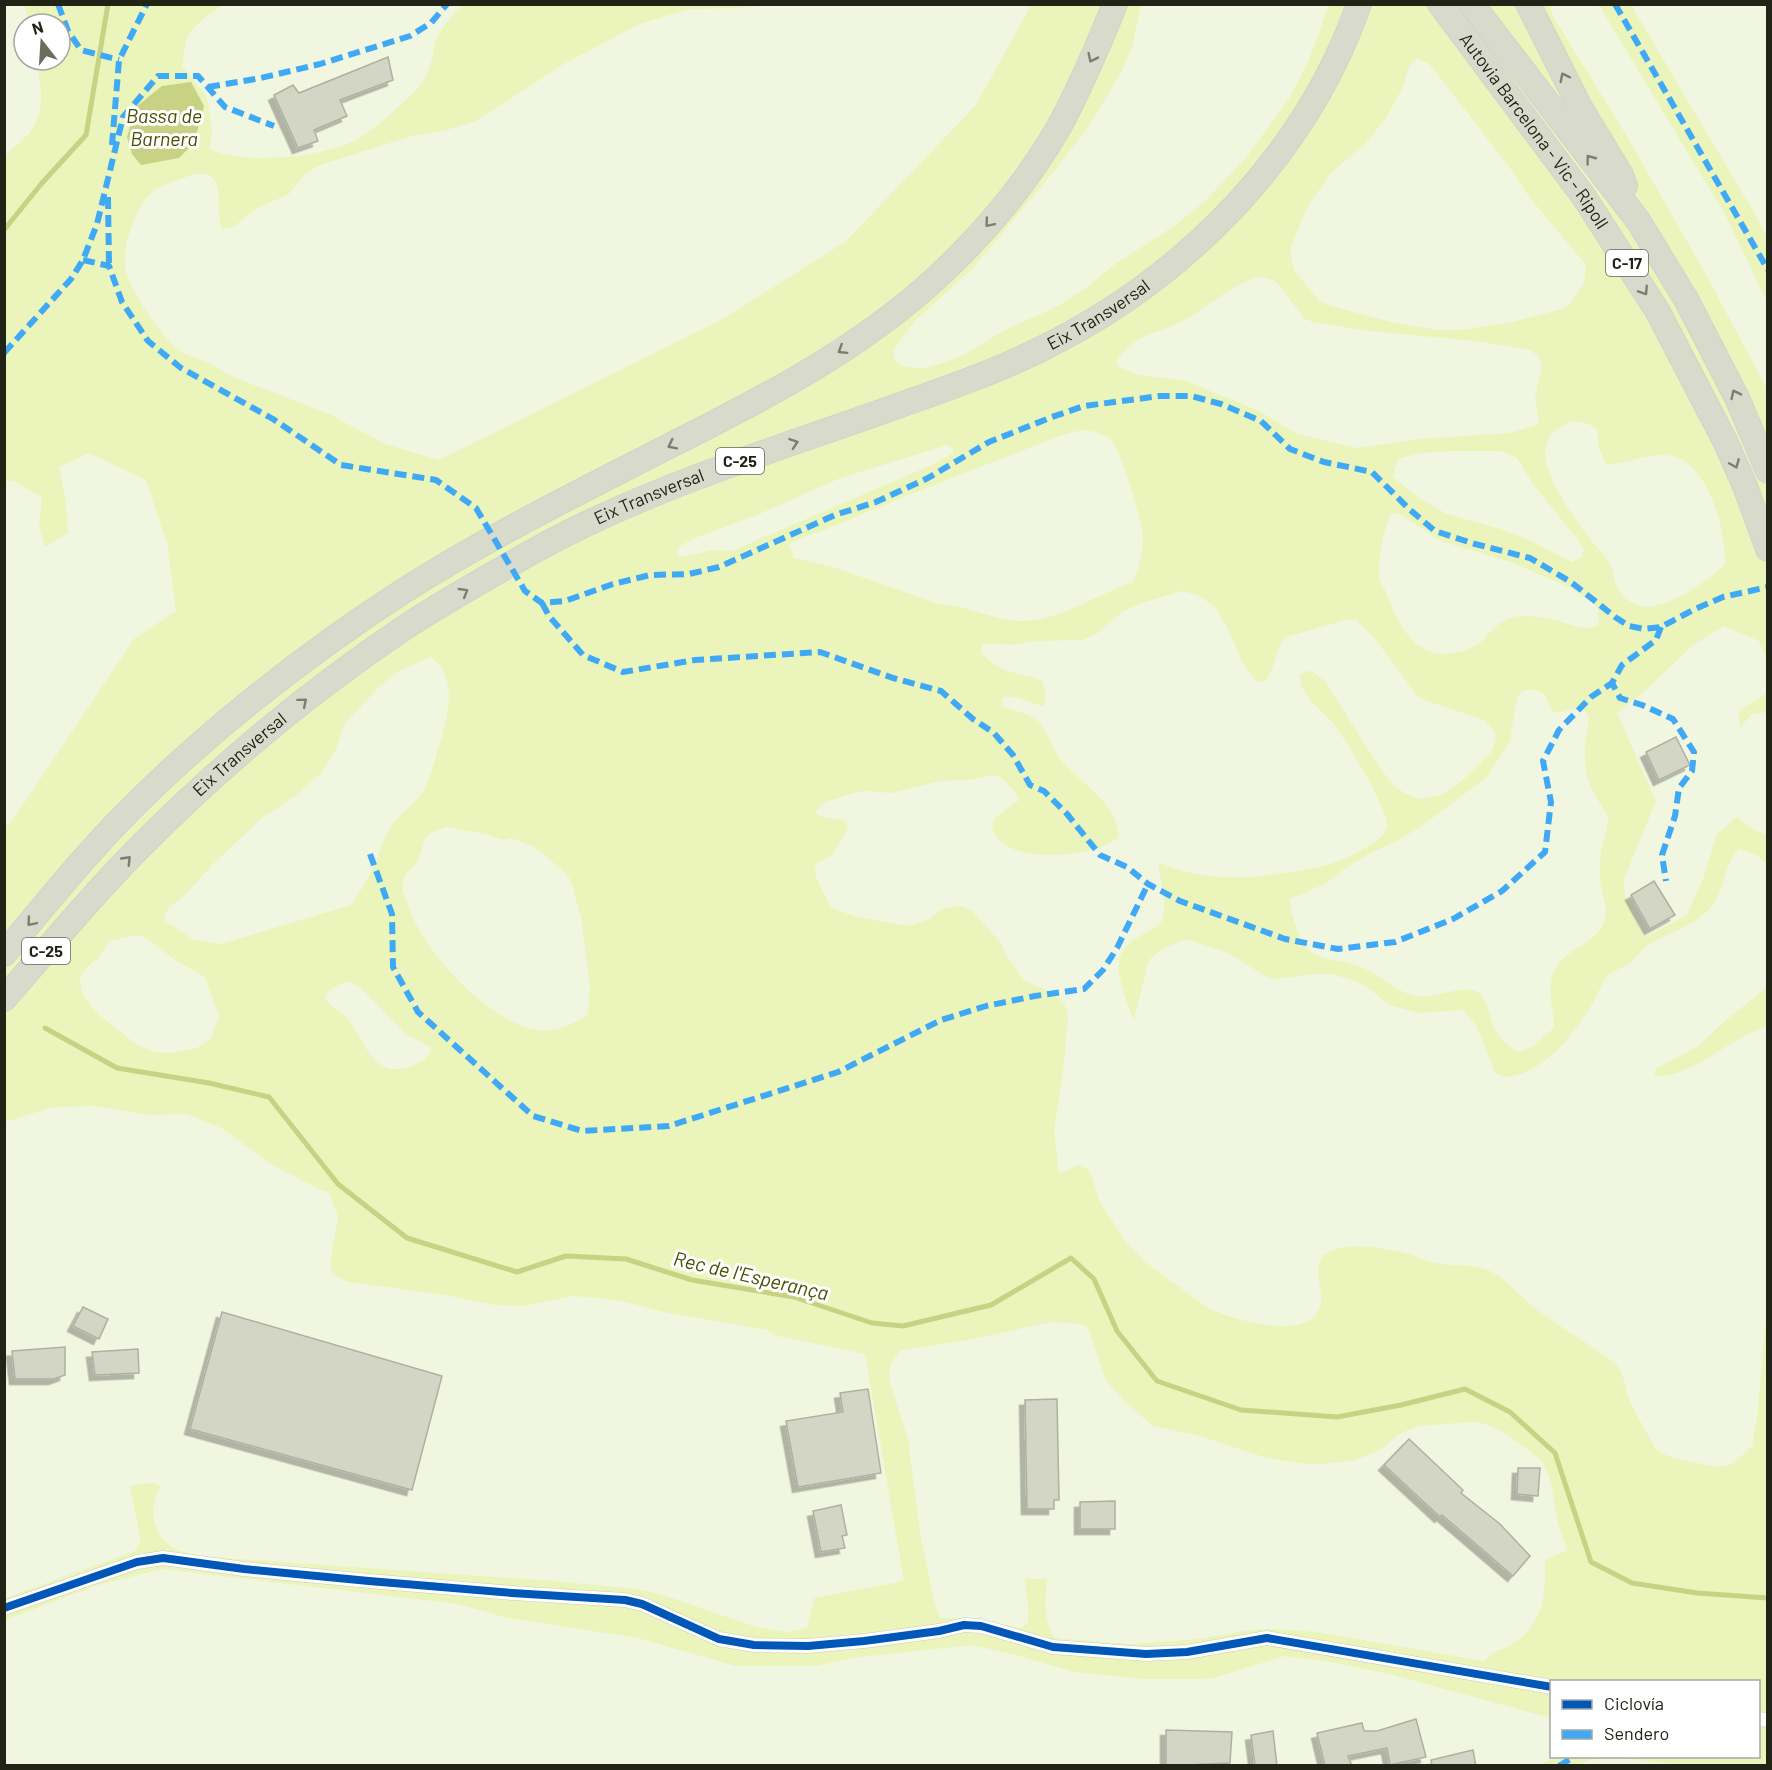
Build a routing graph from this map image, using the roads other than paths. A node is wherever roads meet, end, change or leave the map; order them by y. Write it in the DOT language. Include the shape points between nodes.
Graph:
graph roads {
  1 [pos="1115,4"];
  2 [pos="1440,4"];
  3 [pos="1472,4"];
  4 [pos="1528,4"];
  5 [pos="1359,7"];
  6 [pos="1639,222"];
  7 [pos="1767,471"];
  8 [pos="1767,549"];
  9 [pos="4,954"];
  10 [pos="4,999"];
  11 [pos="4,1608"];
  12 [pos="1550,1687"];
  1 -- 9 [label="highway, C-25, one-way" via="1058,128 1020,185 959,256 901,308 876,329 795,379 524,521 402,592 294,668 202,743 118,822"];
  2 -- 8 [label="highway, Autovia Barcelona - Vic - Ripoll / C-17, one-way" via="1584,197 1658,312 1725,441"];
  6 -- 3 [label="highway, Autovia Barcelona - Vic - Ripoll / C-17, one-way"];
  6 -- 4 [label="highway, one-way" via="1621,175 1581,110"];
  10 -- 5 [label="highway, Eix Transversal / C-25, one-way" via="138,848 224,768 312,694 411,623 533,552 638,499 960,384 1036,352 1106,314 1163,273 1238,204 1303,121"];
  7 -- 6 [label="highway, Autovia Barcelona - Vic - Ripoll / C-17, one-way" via="1732,388 1687,301"];
  11 -- 12 [label="street" via="137,1562 164,1558 369,1581 625,1600 719,1639 753,1645 864,1641 964,1625 981,1626 1053,1647 1146,1654 1187,1652 1268,1638"];
}
